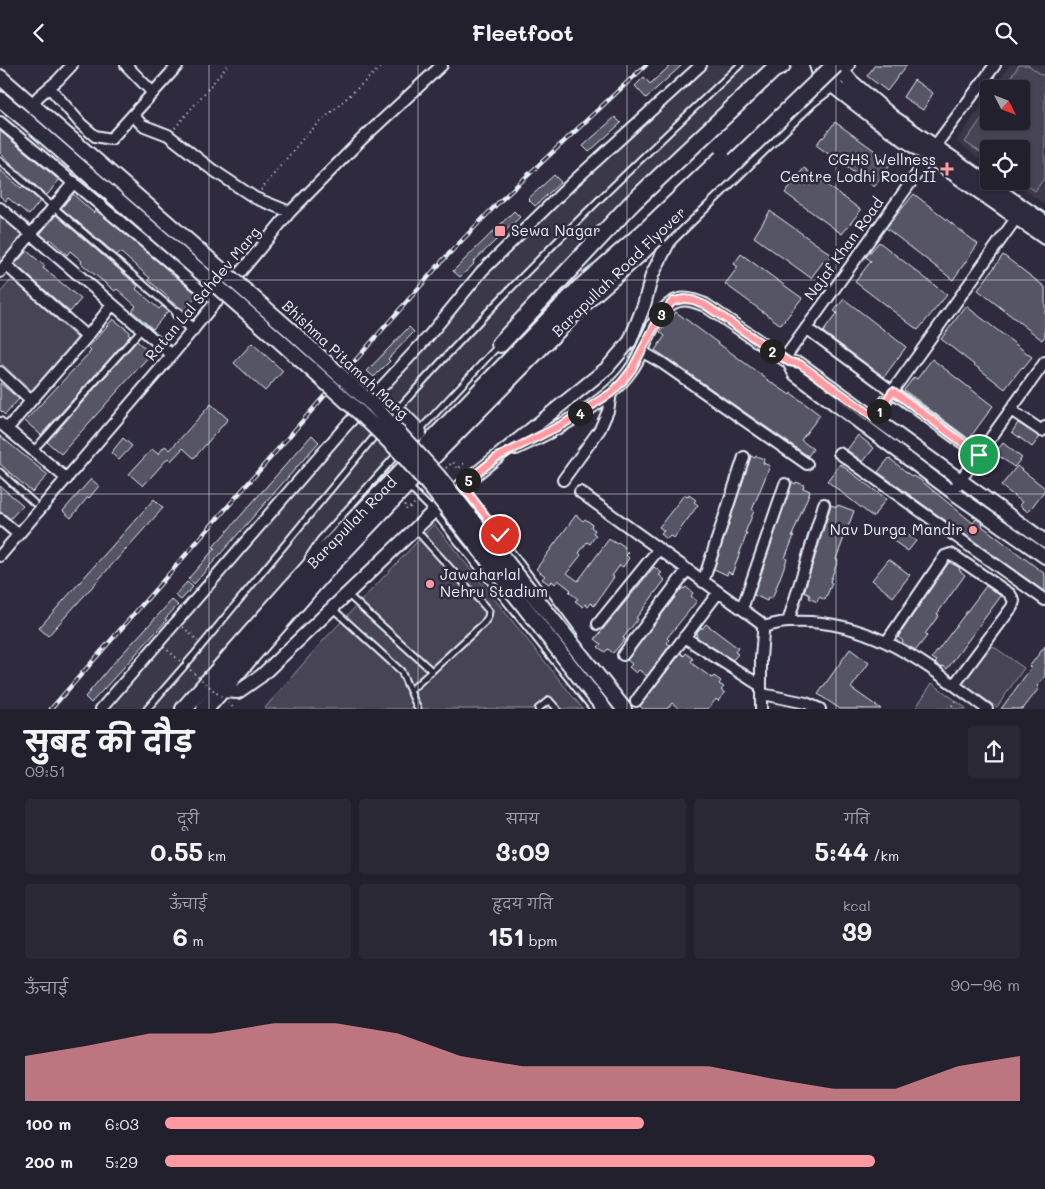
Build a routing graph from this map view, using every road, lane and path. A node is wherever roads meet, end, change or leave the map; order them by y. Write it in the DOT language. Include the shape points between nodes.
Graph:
graph roads {
  1 [pos="72,65"];
  2 [pos="126,65"];
  3 [pos="178,65"];
  4 [pos="228,65"];
  5 [pos="384,65"];
  6 [pos="701,65"];
  7 [pos="740,65"];
  8 [pos="782,65"];
  9 [pos="995,65"];
  10 [pos="440,66"];
  11 [pos="832,69"];
  12 [pos="0,77"];
  13 [pos="50,88"];
  14 [pos="153,93"];
  15 [pos="0,99"];
  16 [pos="35,108"];
  17 [pos="134,116"];
  18 [pos="0,122"];
  19 [pos="168,135"];
  20 [pos="932,151"];
  21 [pos="0,161"];
  22 [pos="74,182"];
  23 [pos="255,197"];
  24 [pos="52,207"];
  25 [pos="0,208"];
  26 [pos="290,212"];
  27 [pos="1017,217"];
  28 [pos="1045,223"];
  29 [pos="30,235"];
  30 [pos="1045,237"];
  31 [pos="3,269"];
  32 [pos="585,293"];
  33 [pos="540,301"];
  34 [pos="217,302"];
  35 [pos="112,305"];
  36 [pos="177,313"];
  37 [pos="553,315"];
  38 [pos="806,328"];
  39 [pos="141,329"];
  40 [pos="514,329"];
  41 [pos="193,331"];
  42 [pos="87,337"];
  43 [pos="526,343"];
  44 [pos="335,344"];
  45 [pos="500,344"];
  46 [pos="641,351"];
  47 [pos="328,352"];
  48 [pos="172,355"];
  49 [pos="786,360"];
  50 [pos="1045,361"];
  51 [pos="0,371"];
  52 [pos="893,391"];
  53 [pos="611,393"];
  54 [pos="31,401"];
  55 [pos="1011,410"];
  56 [pos="397,411"];
  57 [pos="874,417"];
  58 [pos="3,426"];
  59 [pos="1045,427"];
  60 [pos="418,432"];
  61 [pos="33,451"];
  62 [pos="838,453"];
  63 [pos="979,455"];
  64 [pos="744,457"];
  65 [pos="496,458"];
  66 [pos="464,463"];
  67 [pos="807,464"];
  68 [pos="445,469"];
  69 [pos="0,472"];
  70 [pos="67,479"];
  71 [pos="563,480"];
  72 [pos="960,481"];
  73 [pos="407,484"];
  74 [pos="785,484"];
  75 [pos="462,485"];
  76 [pos="580,492"];
  77 [pos="952,492"];
  78 [pos="417,501"];
  79 [pos="824,504"];
  80 [pos="404,506"];
  81 [pos="37,507"];
  82 [pos="434,511"];
  83 [pos="0,519"];
  84 [pos="415,529"];
  85 [pos="18,534"];
  86 [pos="1045,541"];
  87 [pos="658,550"];
  88 [pos="0,556"];
  89 [pos="1045,557"];
  90 [pos="687,570"];
  91 [pos="703,581"];
  92 [pos="718,593"];
  93 [pos="347,594"];
  94 [pos="1045,600"];
  95 [pos="278,602"];
  96 [pos="332,608"];
  97 [pos="742,609"];
  98 [pos="788,622"];
  99 [pos="598,624"];
  100 [pos="182,626"];
  101 [pos="763,627"];
  102 [pos="684,637"];
  103 [pos="887,641"];
  104 [pos="202,645"];
  105 [pos="164,647"];
  106 [pos="623,655"];
  107 [pos="432,671"];
  108 [pos="954,685"];
  109 [pos="411,690"];
  110 [pos="761,690"];
  111 [pos="965,693"];
  112 [pos="613,695"];
  113 [pos="213,703"];
  114 [pos="630,705"];
  115 [pos="600,708"];
  116 [pos="949,708"];
  117 [pos="101,709"];
  118 [pos="147,709"];
  119 [pos="184,709"];
  120 [pos="236,709"];
  121 [pos="418,709"];
  122 [pos="538,709"];
  123 [pos="557,709"];
  124 [pos="761,709"];
  125 [pos="820,709"];
  126 [pos="953,709"];
  127 [pos="987,709"];
  1 -- 13 [label="street"];
  2 -- 14 [label="street"];
  3 -- 14 [label="street"];
  4 -- 19 [label="path"];
  5 -- 23 [label="path" via="305,136"];
  6 -- 117 [label="street" via="486,266 427,338 344,428"];
  7 -- 56 [label="lane" via="579,218"];
  8 -- 33 [label="highway" via="631,204"];
  9 -- 20 [label="street, Najaf Khan Road"];
  10 -- 26 [label="street, Ratan Lal Sahdev Marg"];
  11 -- 20 [label="main road"];
  11 -- 32 [label="highway, Barapullah Road Flyover, bridge" via="640,253"];
  11 -- 65 [label="street" via="811,101 670,239 652,275 638,323 618,356"];
  12 -- 16 [label="main road, Bhishma Pitamah Marg"];
  13 -- 16 [label="street" via="39,96"];
  13 -- 17 [label="street" via="95,136 111,139"];
  14 -- 17 [label="street"];
  15 -- 115 [label="main road, Bhishma Pitamah Marg, bridge" via="274,336 400,452 434,490"];
  16 -- 112 [label="main road, Bhishma Pitamah Marg, bridge" via="373,405 438,476"];
  17 -- 19 [label="street" via="142,125"];
  18 -- 22 [label="street"];
  19 -- 23 [label="street"];
  20 -- 27 [label="main road"];
  20 -- 28 [label="main road"];
  20 -- 38 [label="street, Najaf Khan Road"];
  21 -- 24 [label="lane"];
  22 -- 24 [label="street"];
  22 -- 34 [label="street"];
  23 -- 26 [label="street"];
  24 -- 29 [label="street"];
  24 -- 36 [label="lane"];
  25 -- 29 [label="street"];
  26 -- 34 [label="street, Ratan Lal Sahdev Marg"];
  27 -- 30 [label="main road"];
  27 -- 52 [label="street"];
  29 -- 31 [label="street"];
  29 -- 35 [label="street"];
  31 -- 42 [label="street"];
  32 -- 37 [label="highway, Barapullah Road Flyover"];
  32 -- 73 [label="highway, Barapullah Road Flyover"];
  33 -- 37 [label="highway"];
  33 -- 40 [label="highway"];
  34 -- 41 [label="street, Ratan Lal Sahdev Marg"];
  35 -- 39 [label="street"];
  35 -- 42 [label="street"];
  36 -- 41 [label="street"];
  37 -- 43 [label="highway, Barapullah Road Flyover"];
  38 -- 49 [label="street, Najaf Khan Road"];
  38 -- 52 [label="street"];
  39 -- 48 [label="street"];
  39 -- 61 [label="lane"];
  40 -- 43 [label="highway"];
  40 -- 45 [label="highway"];
  41 -- 48 [label="street, Ratan Lal Sahdev Marg"];
  42 -- 54 [label="street"];
  43 -- 95 [label="highway, Barapullah Road"];
  44 -- 47 [label="path"];
  45 -- 60 [label="lane"];
  46 -- 49 [label="street" via="660,316 673,301 684,299 705,305"];
  46 -- 53 [label="street" via="632,369"];
  46 -- 67 [label="street"];
  48 -- 70 [label="street, Ratan Lal Sahdev Marg"];
  49 -- 57 [label="street" via="800,364"];
  49 -- 77 [label="street" via="795,374"];
  50 -- 55 [label="street"];
  51 -- 54 [label="street"];
  52 -- 57 [label="street"];
  52 -- 63 [label="street"];
  53 -- 65 [label="street" via="565,423"];
  53 -- 71 [label="street" via="600,429"];
  54 -- 58 [label="street"];
  55 -- 59 [label="street" via="1042,431"];
  55 -- 63 [label="street"];
  56 -- 60 [label="highway"];
  56 -- 104 [label="lane"];
  57 -- 72 [label="street"];
  58 -- 61 [label="street"];
  60 -- 95 [label="lane" via="320,540"];
  61 -- 70 [label="street"];
  62 -- 94 [label="street"];
  63 -- 72 [label="street"];
  64 -- 91 [label="street"];
  65 -- 75 [label="street"];
  66 -- 68 [label="path" via="458,469 453,462"];
  69 -- 81 [label="lane"];
  70 -- 81 [label="street, Ratan Lal Sahdev Marg"];
  72 -- 77 [label="street"];
  72 -- 86 [label="street"];
  73 -- 82 [label="lane"];
  73 -- 113 [label="highway, Barapullah Road" via="324,572"];
  74 -- 97 [label="street"];
  75 -- 82 [label="street"];
  75 -- 112 [label="lane" via="613,687"];
  76 -- 87 [label="street"];
  77 -- 89 [label="street"];
  78 -- 80 [label="path" via="407,510"];
  79 -- 98 [label="street"];
  81 -- 85 [label="street, Ratan Lal Sahdev Marg"];
  82 -- 84 [label="street"];
  82 -- 115 [label="lane"];
  83 -- 85 [label="street"];
  84 -- 93 [label="street"];
  84 -- 107 [label="lane" via="489,611 484,623"];
  85 -- 88 [label="street, Ratan Lal Sahdev Marg"];
  87 -- 90 [label="street"];
  87 -- 99 [label="street"];
  90 -- 91 [label="street"];
  90 -- 106 [label="street"];
  91 -- 92 [label="street"];
  92 -- 97 [label="street"];
  92 -- 102 [label="street"];
  93 -- 96 [label="street"];
  93 -- 107 [label="lane"];
  95 -- 119 [label="highway, Barapullah Road"];
  96 -- 109 [label="lane" via="395,663"];
  96 -- 113 [label="street" via="261,676 238,692"];
  97 -- 101 [label="street"];
  98 -- 101 [label="street"];
  98 -- 103 [label="street" via="838,625"];
  100 -- 104 [label="path"];
  101 -- 110 [label="street"];
  102 -- 110 [label="street"];
  102 -- 114 [label="street"];
  103 -- 108 [label="street"];
  103 -- 108 [label="street" via="944,557 951,553 1010,594 1014,601"];
  104 -- 118 [label="lane"];
  105 -- 120 [label="path, bridge"];
  107 -- 109 [label="lane"];
  108 -- 111 [label="street"];
  109 -- 121 [label="lane"];
  110 -- 124 [label="street"];
  110 -- 125 [label="street"];
  111 -- 116 [label="path"];
  111 -- 127 [label="street"];
  112 -- 114 [label="main road, Bhishma Pitamah Marg"];
  116 -- 126 [label="path"];
  122 -- 123 [label="lane" via="548,700"];
}
